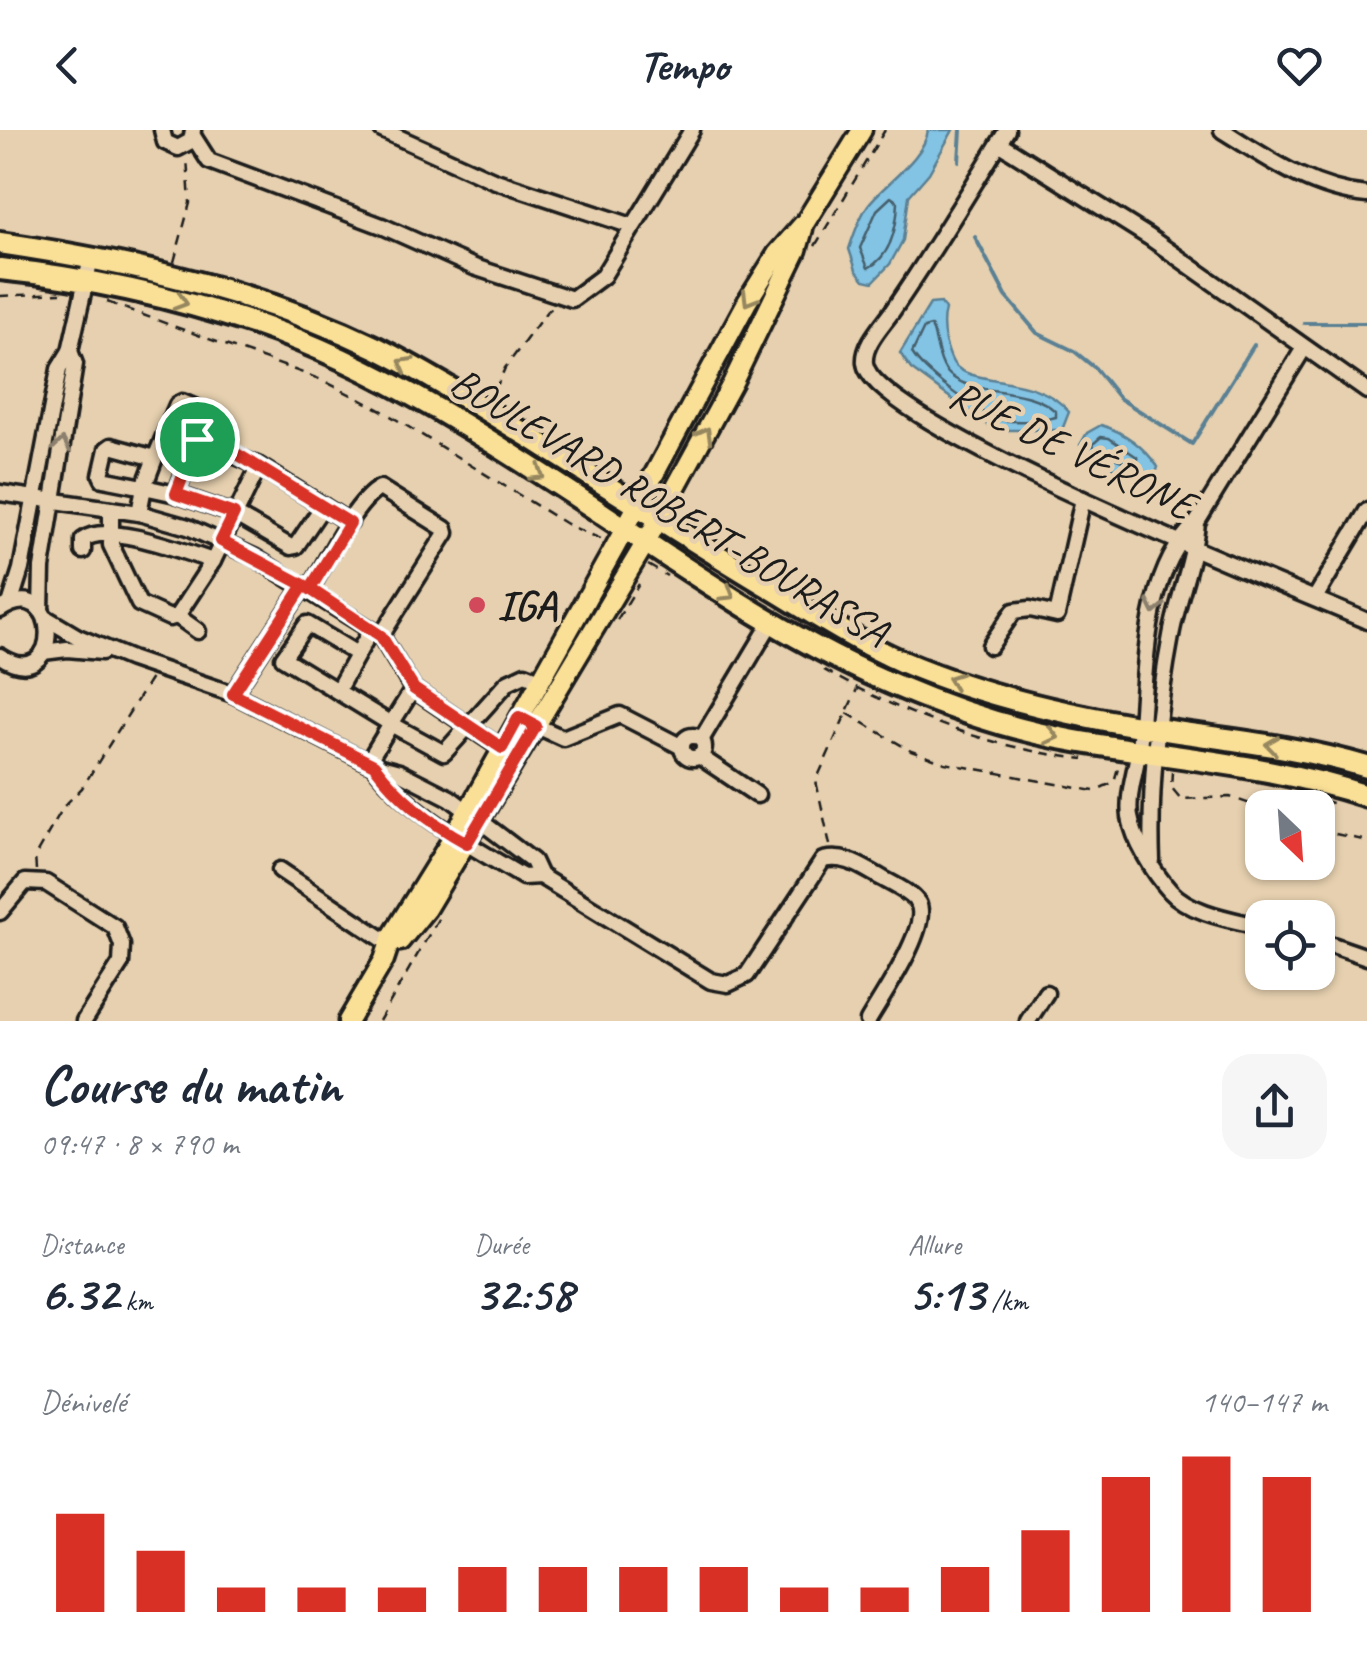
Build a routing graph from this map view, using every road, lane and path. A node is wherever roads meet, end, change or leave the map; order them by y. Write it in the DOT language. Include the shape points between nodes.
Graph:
graph roads {
  1 [pos="162,130"];
  2 [pos="382,130"];
  3 [pos="692,130"];
  4 [pos="862,130"];
  5 [pos="1222,130"];
  6 [pos="190,137"];
  7 [pos="1003,137"];
  8 [pos="1367,195"];
  9 [pos="806,221"];
  10 [pos="632,226"];
  11 [pos="0,242"];
  12 [pos="0,270"];
  13 [pos="83,275"];
  14 [pos="170,276"];
  15 [pos="0,296"];
  16 [pos="572,299"];
  17 [pos="106,302"];
  18 [pos="1304,348"];
  19 [pos="70,352"];
  20 [pos="495,390"];
  21 [pos="1367,392"];
  22 [pos="197,439"];
  23 [pos="155,458"];
  24 [pos="258,466"];
  25 [pos="144,488"];
  26 [pos="0,493"];
  27 [pos="176,494"];
  28 [pos="34,498"];
  29 [pos="1083,499"];
  30 [pos="53,500"];
  31 [pos="638,505"];
  32 [pos="323,506"];
  33 [pos="111,509"];
  34 [pos="1367,512"];
  35 [pos="139,513"];
  36 [pos="234,514"];
  37 [pos="658,519"];
  38 [pos="1197,522"];
  39 [pos="350,523"];
  40 [pos="624,529"];
  41 [pos="109,534"];
  42 [pos="597,537"];
  43 [pos="221,541"];
  44 [pos="1177,541"];
  45 [pos="646,542"];
  46 [pos="1195,550"];
  47 [pos="83,552"];
  48 [pos="213,561"];
  49 [pos="307,587"];
  50 [pos="1316,598"];
  51 [pos="4,606"];
  52 [pos="44,615"];
  53 [pos="177,616"];
  54 [pos="772,621"];
  55 [pos="1367,621"];
  56 [pos="198,631"];
  57 [pos="376,633"];
  58 [pos="990,646"];
  59 [pos="43,652"];
  60 [pos="118,653"];
  61 [pos="357,654"];
  62 [pos="7,660"];
  63 [pos="157,668"];
  64 [pos="0,676"];
  65 [pos="863,679"];
  66 [pos="540,680"];
  67 [pos="414,689"];
  68 [pos="337,690"];
  69 [pos="233,694"];
  70 [pos="847,713"];
  71 [pos="528,722"];
  72 [pos="391,724"];
  73 [pos="467,725"];
  74 [pos="1150,727"];
  75 [pos="502,748"];
  76 [pos="700,748"];
  77 [pos="1154,756"];
  78 [pos="1119,763"];
  79 [pos="371,764"];
  80 [pos="1367,767"];
  81 [pos="757,794"];
  82 [pos="1367,796"];
  83 [pos="1245,802"];
  84 [pos="474,815"];
  85 [pos="1335,834"];
  86 [pos="460,839"];
  87 [pos="1367,841"];
  88 [pos="833,858"];
  89 [pos="1152,864"];
  90 [pos="280,870"];
  91 [pos="540,876"];
  92 [pos="35,882"];
  93 [pos="443,910"];
  94 [pos="0,912"];
  95 [pos="1245,922"];
  96 [pos="1335,946"];
  97 [pos="387,952"];
  98 [pos="1367,958"];
  99 [pos="1046,993"];
  100 [pos="84,1021"];
  101 [pos="348,1021"];
  102 [pos="379,1021"];
  103 [pos="868,1021"];
  104 [pos="1028,1021"];
  1 -- 6 [label="street" via="168,146"];
  2 -- 10 [label="street" via="493,180"];
  3 -- 10 [label="street"];
  4 -- 9 [label="main road"];
  5 -- 8 [label="street" via="1297,176"];
  6 -- 14 [label="path" via="190,203"];
  6 -- 16 [label="street" via="209,161"];
  7 -- 18 [label="street"];
  7 -- 29 [label="street, RUE DE VÉRONE" via="866,350 865,366 873,382 954,435"];
  9 -- 31 [label="main road, one-way" via="747,302"];
  37 -- 9 [label="main road, one-way" via="733,382"];
  10 -- 16 [label="street" via="602,276"];
  11 -- 13 [label="highway, BOULEVARD ROBERT-BOURASSA"];
  12 -- 13 [label="highway, BOULEVARD ROBERT-BOURASSA"];
  13 -- 14 [label="highway, BOULEVARD ROBERT-BOURASSA"];
  13 -- 15 [label="path" via="59,294"];
  13 -- 19 [label="street"];
  13 -- 40 [label="highway, BOULEVARD ROBERT-BOURASSA, one-way" via="311,346 430,406"];
  31 -- 14 [label="highway, BOULEVARD ROBERT-BOURASSA, one-way" via="377,348 269,304"];
  16 -- 20 [label="path" via="547,311"];
  17 -- 42 [label="path" via="322,380"];
  18 -- 21 [label="street"];
  18 -- 38 [label="street"];
  19 -- 28 [label="street" via="60,369"];
  30 -- 19 [label="street, one-way" via="75,364"];
  22 -- 23 [label="street" via="206,415 182,402"];
  22 -- 24 [label="street"];
  22 -- 27 [label="street"];
  23 -- 25 [label="street"];
  23 -- 25 [label="street" via="107,449 104,479"];
  24 -- 32 [label="street"];
  24 -- 36 [label="street"];
  25 -- 27 [label="street"];
  25 -- 35 [label="street"];
  26 -- 28 [label="street"];
  27 -- 36 [label="street"];
  28 -- 30 [label="street"];
  28 -- 51 [label="street"];
  29 -- 44 [label="street, RUE DE VÉRONE"];
  29 -- 58 [label="street" via="1057,616 1014,611"];
  30 -- 33 [label="street"];
  30 -- 52 [label="street" via="42,568"];
  31 -- 37 [label="highway, BOULEVARD ROBERT-BOURASSA"];
  31 -- 40 [label="main road"];
  32 -- 36 [label="street" via="291,547"];
  32 -- 39 [label="street"];
  33 -- 35 [label="street"];
  33 -- 41 [label="street"];
  34 -- 50 [label="street"];
  35 -- 43 [label="street"];
  36 -- 43 [label="street"];
  37 -- 45 [label="main road"];
  74 -- 37 [label="highway, BOULEVARD ROBERT-BOURASSA, one-way" via="970,686 903,662"];
  38 -- 44 [label="street"];
  38 -- 46 [label="street"];
  39 -- 49 [label="street"];
  39 -- 57 [label="street" via="380,488 445,529"];
  40 -- 45 [label="highway, BOULEVARD ROBERT-BOURASSA"];
  40 -- 66 [label="main road"];
  41 -- 47 [label="street" via="90,534"];
  41 -- 48 [label="street"];
  41 -- 53 [label="street" via="140,604"];
  43 -- 48 [label="street"];
  43 -- 49 [label="street"];
  44 -- 46 [label="street, RUE DE VÉRONE"];
  44 -- 74 [label="street, one-way" via="1150,636"];
  45 -- 54 [label="highway, BOULEVARD ROBERT-BOURASSA, one-way"];
  45 -- 71 [label="main road"];
  46 -- 50 [label="street, RUE DE VÉRONE"];
  46 -- 74 [label="street"];
  48 -- 53 [label="street"];
  49 -- 57 [label="street"];
  49 -- 69 [label="street"];
  50 -- 55 [label="street, RUE DE VÉRONE"];
  51 -- 52 [label="street" via="27,603"];
  52 -- 59 [label="street" via="50,635"];
  52 -- 60 [label="street"];
  53 -- 56 [label="street"];
  54 -- 76 [label="street"];
  54 -- 77 [label="highway, BOULEVARD ROBERT-BOURASSA, one-way" via="966,714"];
  57 -- 61 [label="street"];
  57 -- 67 [label="street"];
  59 -- 60 [label="street"];
  59 -- 62 [label="street" via="30,661"];
  60 -- 63 [label="street"];
  61 -- 68 [label="street"];
  61 -- 68 [label="street" via="307,624 283,658"];
  62 -- 64 [label="street"];
  63 -- 69 [label="street"];
  63 -- 92 [label="path" via="35,856"];
  65 -- 70 [label="path"];
  66 -- 71 [label="main road"];
  66 -- 73 [label="street" via="518,675"];
  67 -- 72 [label="street"];
  67 -- 73 [label="street"];
  68 -- 72 [label="street"];
  69 -- 79 [label="street"];
  70 -- 78 [label="path" via="911,751 1000,774 1094,790 1114,782"];
  70 -- 88 [label="path" via="816,781"];
  71 -- 75 [label="main road"];
  71 -- 76 [label="street" via="564,738 620,715 682,746 688,738"];
  71 -- 84 [label="main road"];
  72 -- 73 [label="street" via="444,753"];
  72 -- 79 [label="street"];
  73 -- 75 [label="street"];
  74 -- 77 [label="street"];
  80 -- 74 [label="highway, BOULEVARD ROBERT-BOURASSA, one-way"];
  75 -- 84 [label="main road"];
  76 -- 81 [label="street"];
  77 -- 82 [label="highway, BOULEVARD ROBERT-BOURASSA" via="1308,778"];
  77 -- 83 [label="path" via="1172,771 1180,799"];
  77 -- 89 [label="street"];
  77 -- 89 [label="street" via="1130,816"];
  79 -- 84 [label="street" via="399,772"];
  79 -- 86 [label="street"];
  84 -- 86 [label="main road"];
  84 -- 91 [label="street" via="532,861"];
  85 -- 87 [label="path"];
  86 -- 91 [label="street" via="523,878"];
  86 -- 97 [label="main road" via="426,909"];
  88 -- 91 [label="street" via="823,860 748,975 728,984 711,981"];
  88 -- 103 [label="street" via="916,898 922,913"];
  89 -- 95 [label="street" via="1174,896"];
  90 -- 97 [label="street"];
  92 -- 94 [label="street" via="25,882"];
  92 -- 100 [label="street" via="115,927 122,945 120,963"];
  93 -- 102 [label="path"];
  96 -- 98 [label="street"];
  97 -- 101 [label="main road"];
  99 -- 104 [label="street"];
}
